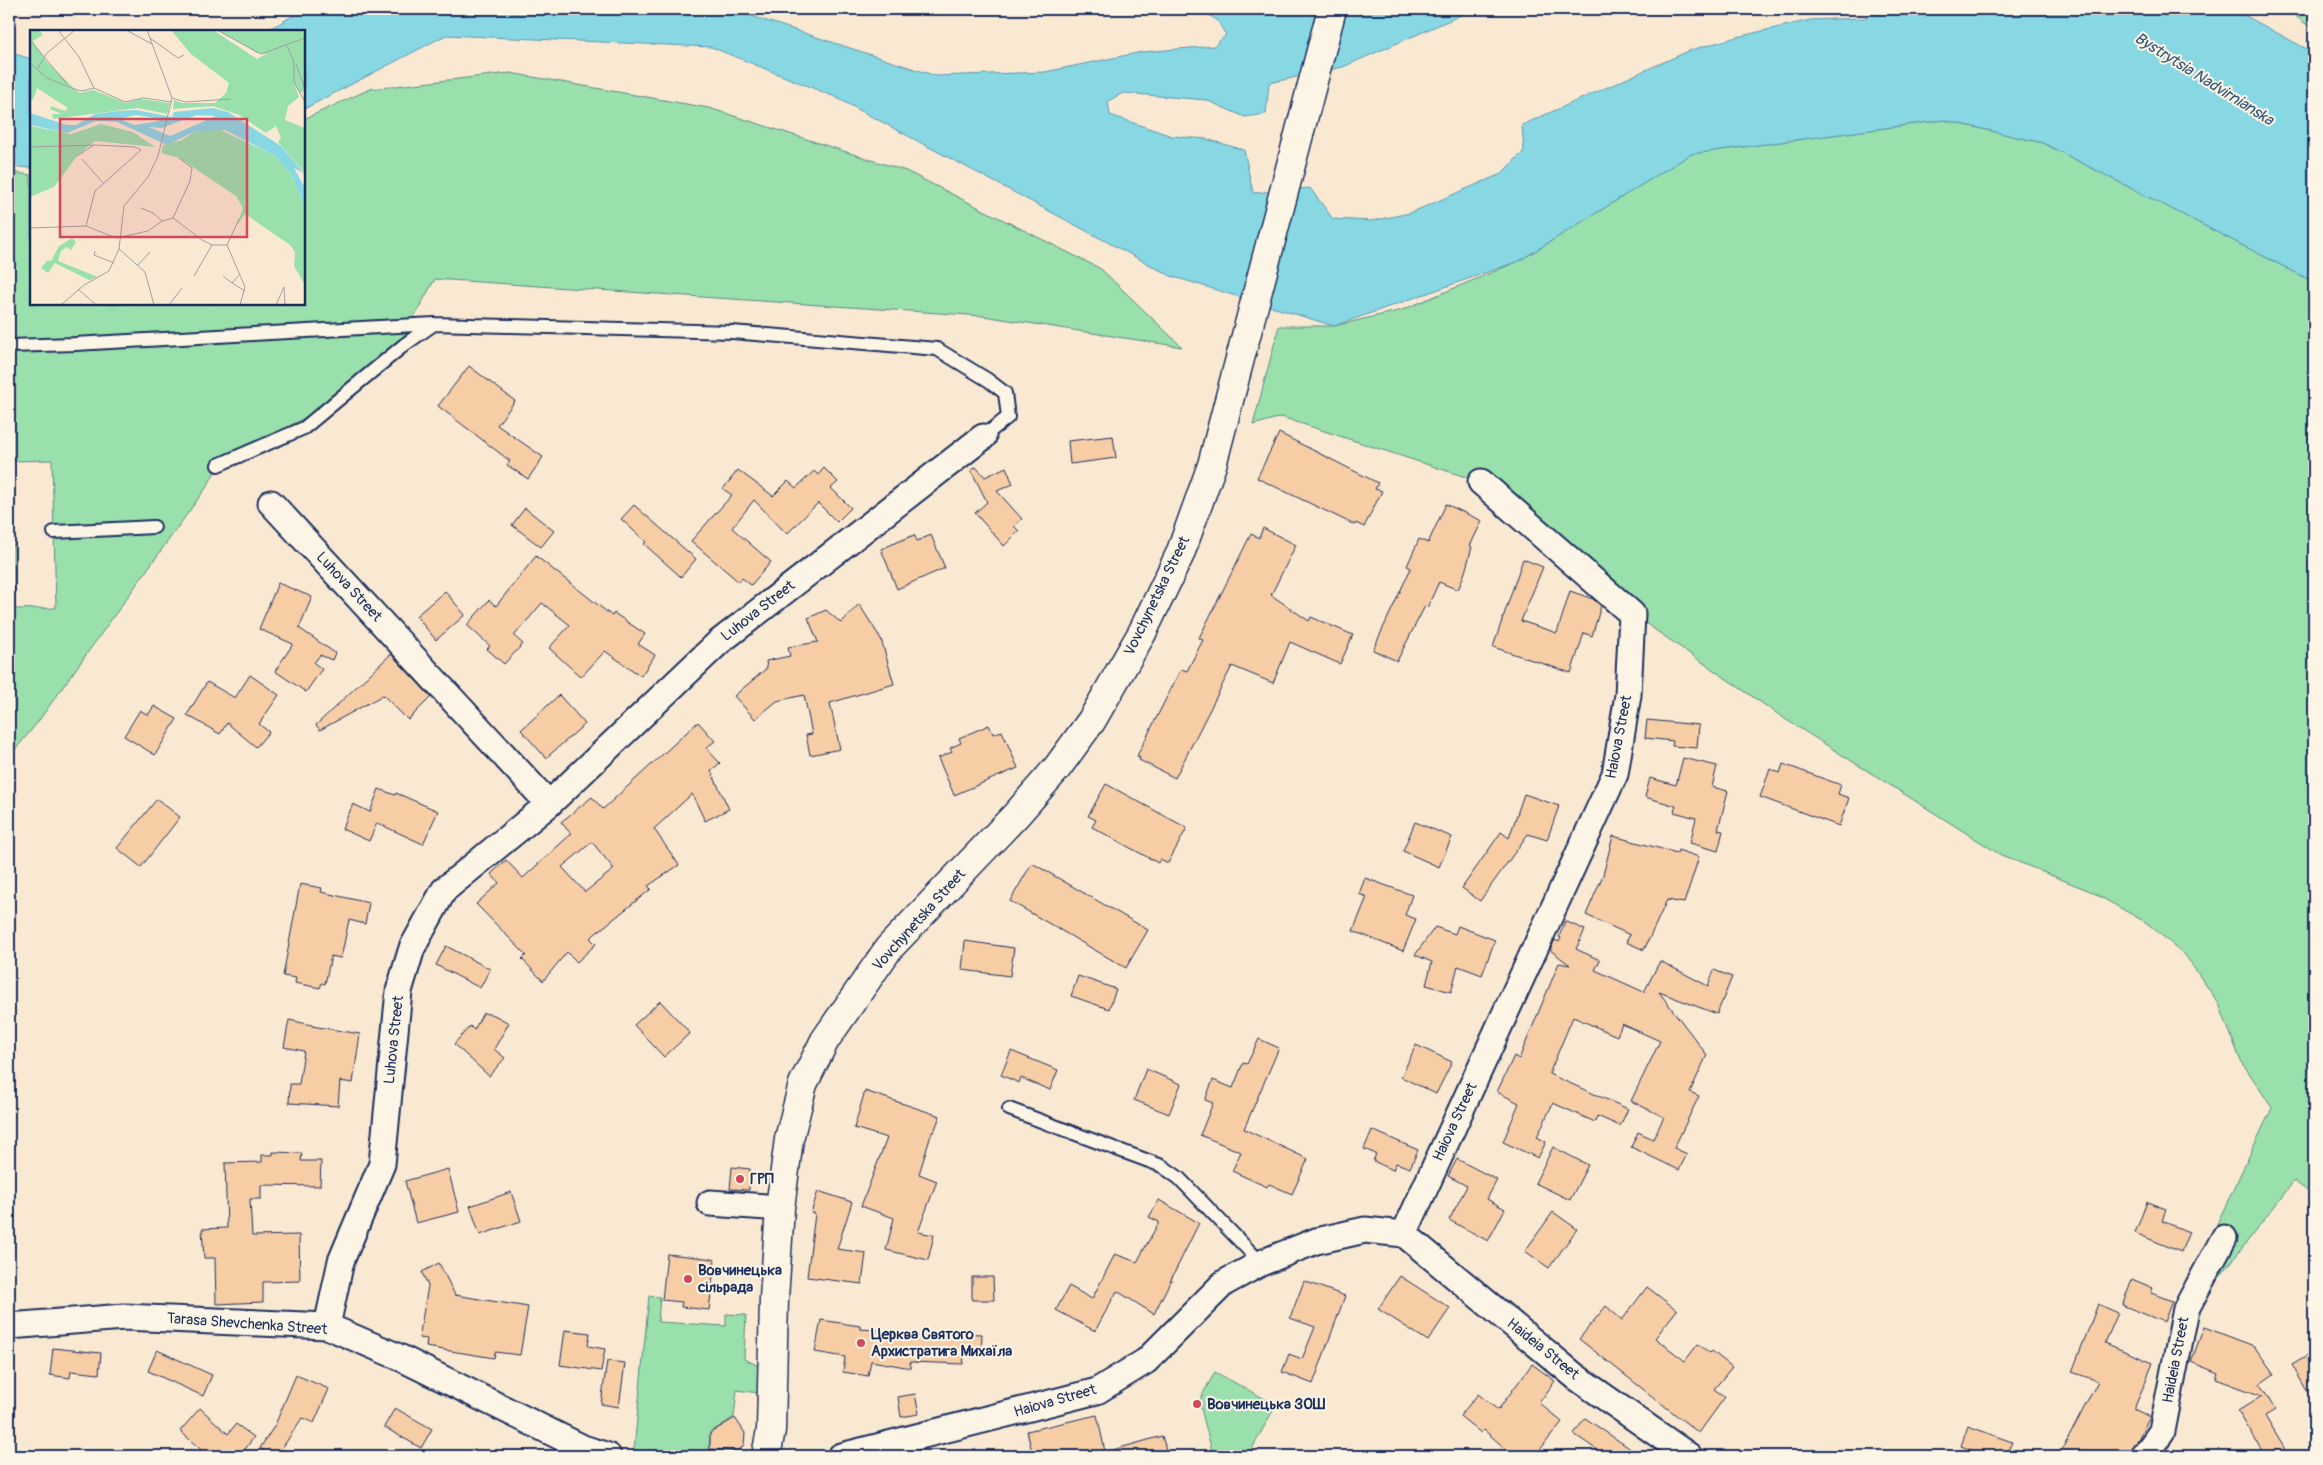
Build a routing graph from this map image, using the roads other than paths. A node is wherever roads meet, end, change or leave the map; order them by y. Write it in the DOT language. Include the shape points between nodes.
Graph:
graph roads {
  1 [pos="1332,9"];
  2 [pos="434,324"];
  3 [pos="9,346"];
  4 [pos="983,437"];
  5 [pos="218,465"];
  6 [pos="1481,482"];
  7 [pos="271,503"];
  8 [pos="154,528"];
  9 [pos="54,532"];
  10 [pos="549,804"];
  11 [pos="1009,1110"];
  12 [pos="710,1202"];
  13 [pos="780,1208"];
  14 [pos="1404,1234"];
  15 [pos="2224,1238"];
  16 [pos="1261,1263"];
  17 [pos="9,1326"];
  18 [pos="327,1326"];
  19 [pos="884,1451"];
  20 [pos="608,1456"];
  21 [pos="766,1456"];
  22 [pos="841,1456"];
  23 [pos="1689,1456"];
  24 [pos="2144,1456"];
  1 -- 13 [label="street, Vovchynetska Street" via="1212,465 1180,554 1142,633 1092,720 1057,768 889,948 825,1040 803,1084 789,1139"];
  2 -- 3 [label="lane"];
  2 -- 4 [label="lane" via="732,332 938,349 1005,393 1008,417"];
  2 -- 5 [label="lane" via="304,428"];
  4 -- 10 [label="street, Luhova Street" via="718,642"];
  6 -- 14 [label="street, Haiova Street" via="1632,614 1628,696 1615,774"];
  7 -- 10 [label="street, Luhova Street"];
  8 -- 9 [label="lane"];
  10 -- 18 [label="street, Luhova Street" via="444,890 412,948 399,991 382,1164 341,1261"];
  11 -- 16 [label="lane" via="1162,1166 1180,1178"];
  12 -- 13 [label="street"];
  13 -- 21 [label="street, Vovchynetska Street" via="770,1430"];
  14 -- 16 [label="street, Haiova Street" via="1365,1230 1316,1241"];
  14 -- 23 [label="street, Haideia Street" via="1576,1377"];
  15 -- 24 [label="street, Haideia Street" via="2186,1308 2162,1431"];
  16 -- 19 [label="street, Haiova Street" via="1224,1283 1146,1361 1097,1391"];
  17 -- 18 [label="street, Tarasa Shevchenka Street" via="124,1317"];
  18 -- 20 [label="street, Tarasa Shevchenka Street" via="399,1357 583,1448"];
  19 -- 22 [label="street, Haiova Street"];
}
